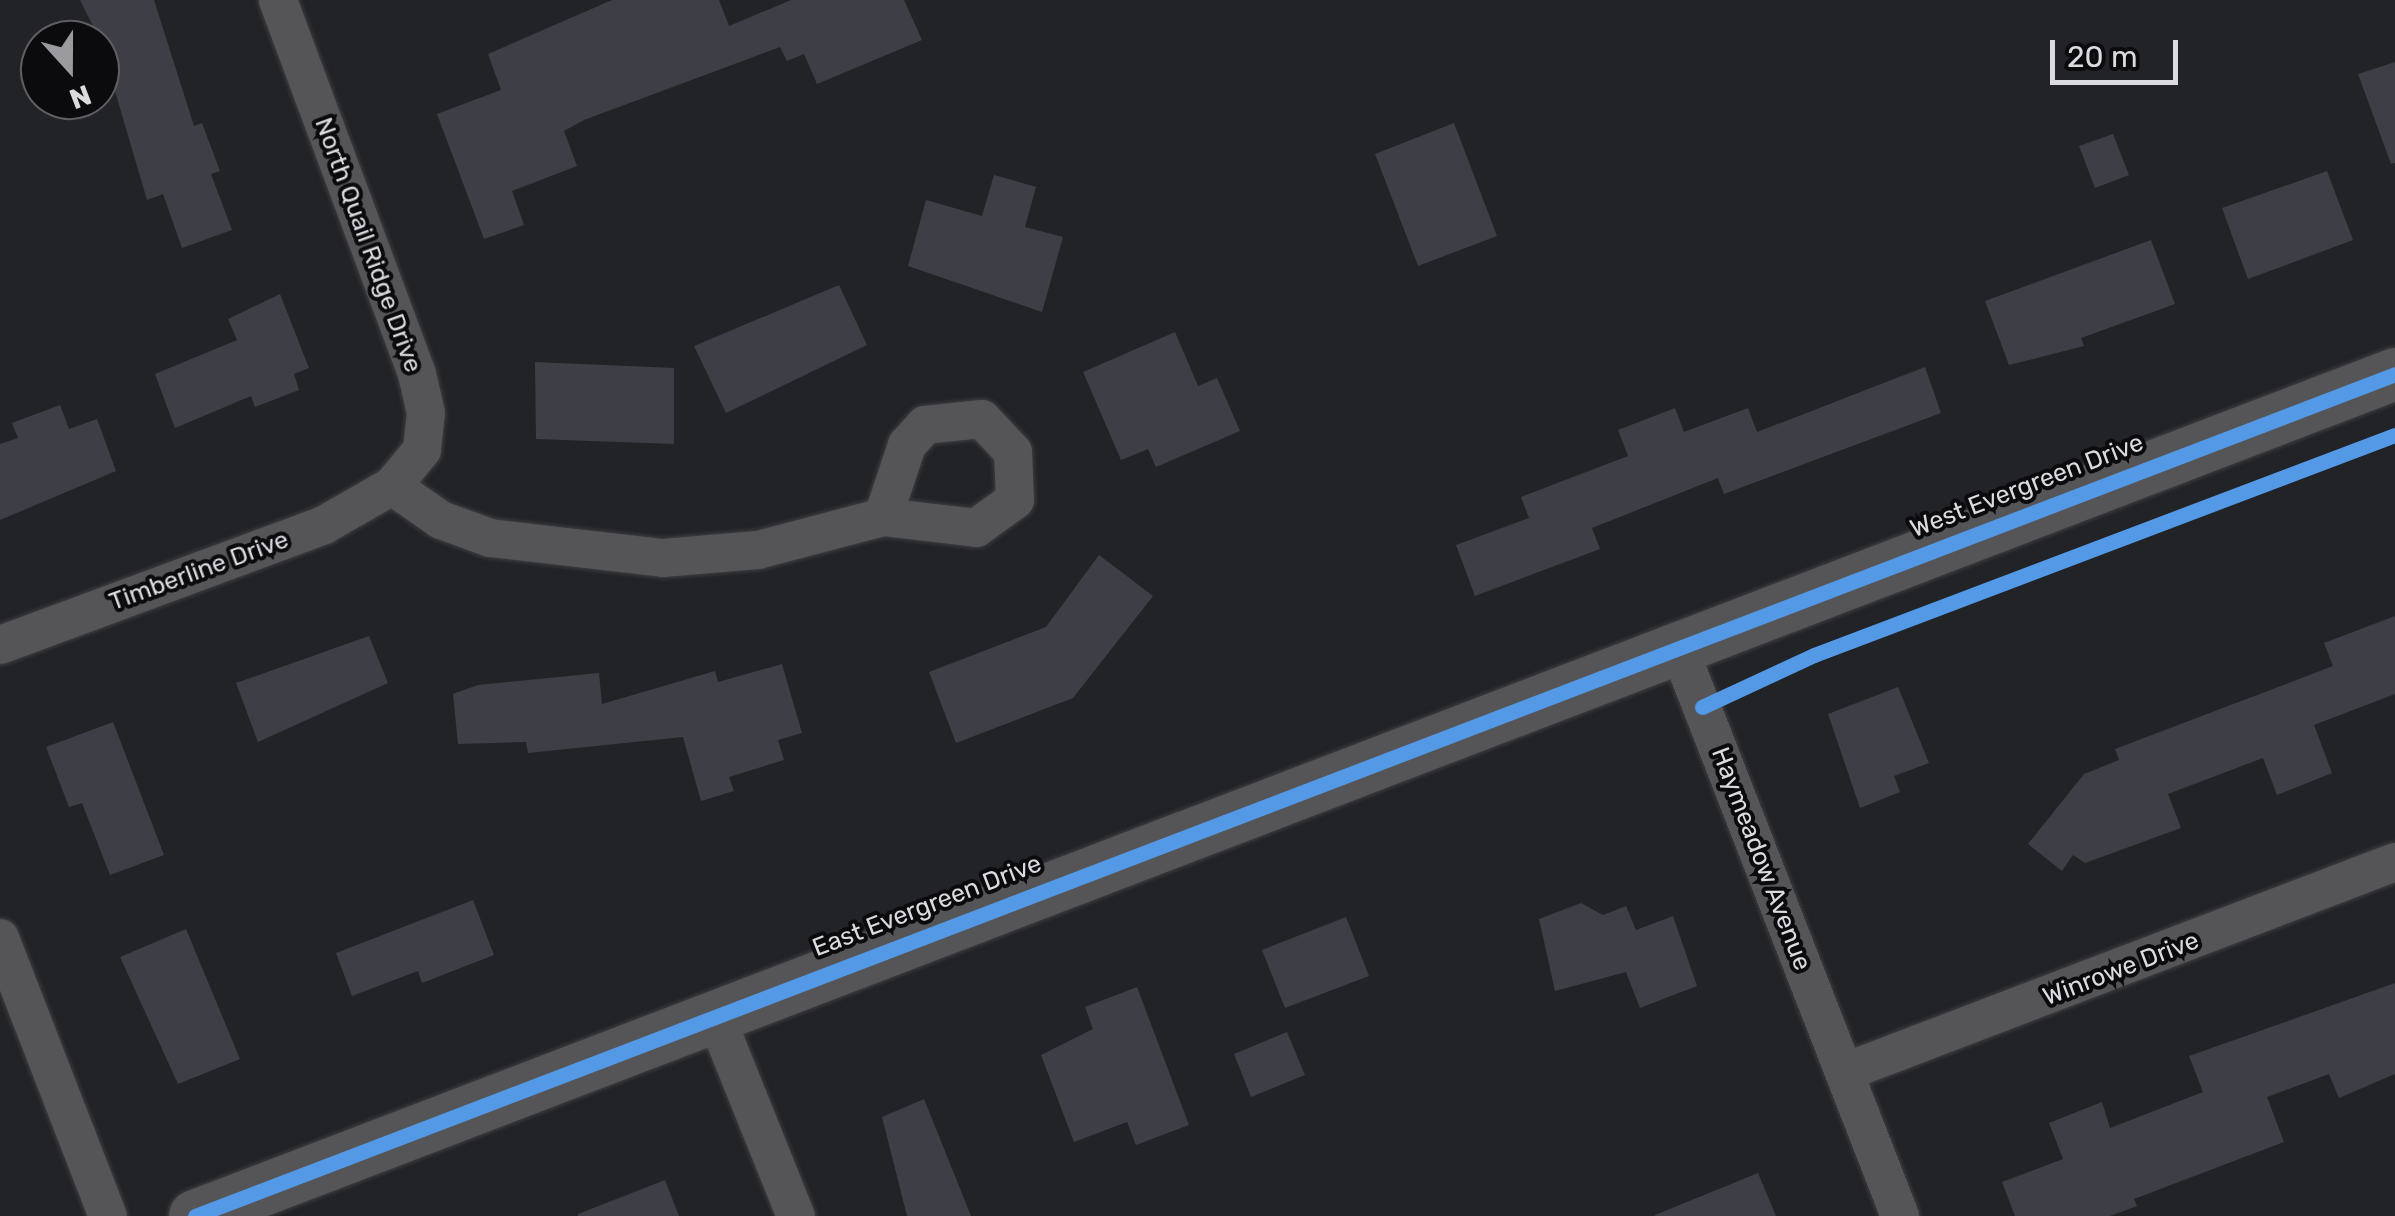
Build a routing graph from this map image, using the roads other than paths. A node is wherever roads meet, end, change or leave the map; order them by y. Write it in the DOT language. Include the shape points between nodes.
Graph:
graph roads {
  1 [pos="288,3"];
  2 [pos="2395,374"];
  3 [pos="392,486"];
  4 [pos="883,517"];
  5 [pos="0,645"];
  6 [pos="1678,646"];
  7 [pos="2395,862"];
  8 [pos="0,938"];
  9 [pos="715,1014"];
  10 [pos="1845,1072"];
  11 [pos="108,1216"];
  12 [pos="195,1216"];
  13 [pos="796,1216"];
  14 [pos="1900,1216"];
  1 -- 3 [label="street, North Quail Ridge Drive" via="426,412 422,450"];
  2 -- 6 [label="street, West Evergreen Drive"];
  3 -- 4 [label="street" via="440,520 490,538 662,558 758,550"];
  3 -- 5 [label="street, Timberline Drive" via="324,525"];
  6 -- 9 [label="street, East Evergreen Drive"];
  6 -- 10 [label="street, Haymeadow Avenue"];
  7 -- 10 [label="street, Winrowe Drive"];
  8 -- 11 [label="street"];
  9 -- 12 [label="street, East Evergreen Drive"];
  9 -- 13 [label="street"];
  10 -- 14 [label="street, Haymeadow Avenue"];
}
